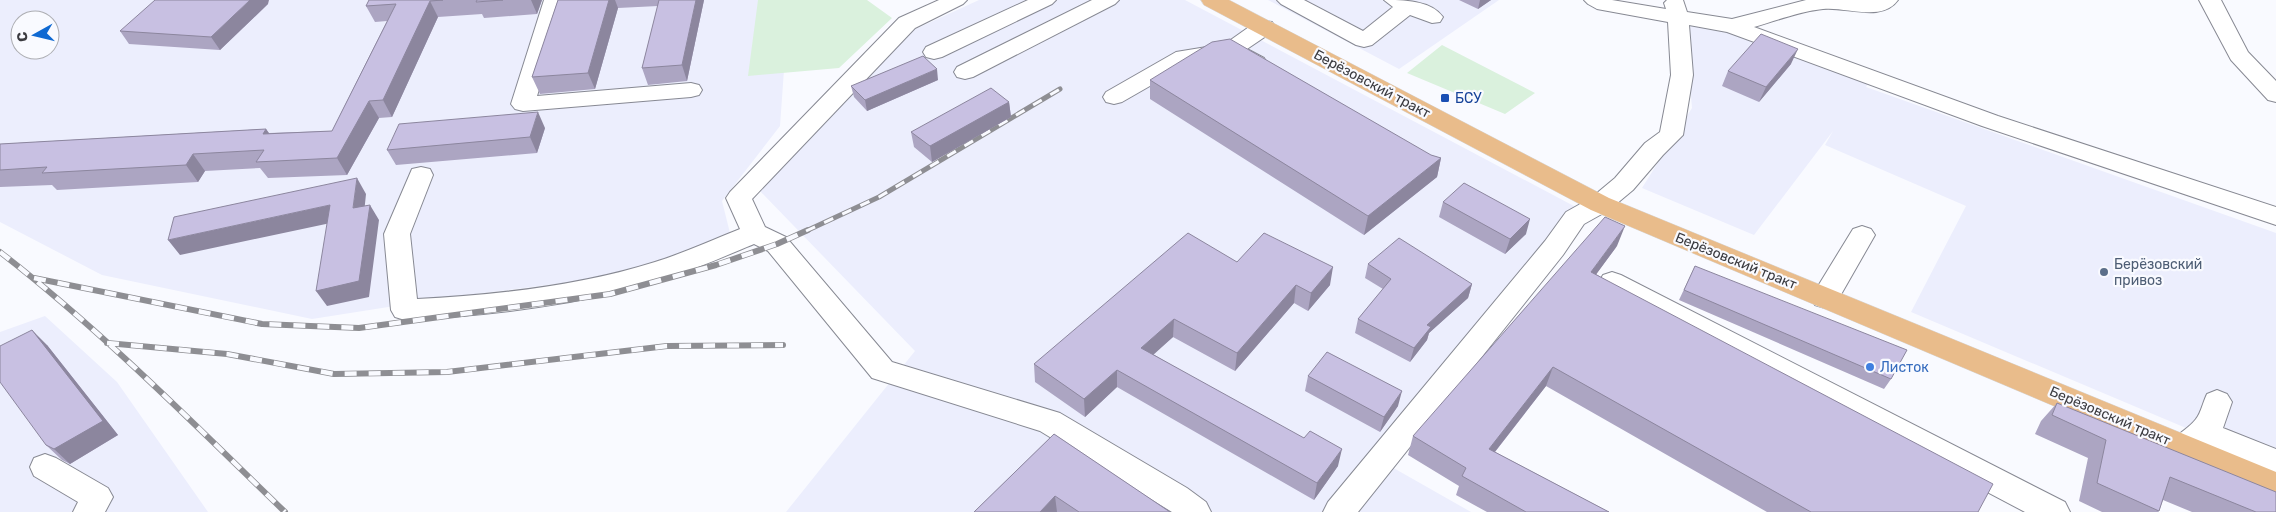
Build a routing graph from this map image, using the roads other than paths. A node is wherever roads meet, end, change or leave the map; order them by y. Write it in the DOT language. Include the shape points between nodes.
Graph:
graph roads {
  1 [pos="556,0"];
  2 [pos="956,0"];
  3 [pos="1045,0"];
  4 [pos="1108,0"];
  5 [pos="1212,0"];
  6 [pos="1288,0"];
  7 [pos="1595,0"];
  8 [pos="1887,0"];
  9 [pos="2210,0"];
  10 [pos="1402,3"];
  11 [pos="1676,9"];
  12 [pos="1432,17"];
  13 [pos="1732,26"];
  14 [pos="1264,27"];
  15 [pos="1232,49"];
  16 [pos="934,52"];
  17 [pos="965,72"];
  18 [pos="1275,74"];
  19 [pos="691,90"];
  20 [pos="2276,95"];
  21 [pos="1114,97"];
  22 [pos="421,175"];
  23 [pos="1600,204"];
  24 [pos="2276,216"];
  25 [pos="755,233"];
  26 [pos="1862,235"];
  27 [pos="1612,282"];
  28 [pos="1825,298"];
  29 [pos="2217,402"];
  30 [pos="2190,442"];
  31 [pos="2276,462"];
  32 [pos="45,467"];
  33 [pos="2276,486"];
  34 [pos="89,512"];
  35 [pos="1195,512"];
  36 [pos="1339,512"];
  37 [pos="2054,512"];
  1 -- 19 [label="street" via="523,104"];
  2 -- 25 [label="street" via="907,23 739,198"];
  3 -- 16 [label="street"];
  4 -- 17 [label="street"];
  5 -- 14 [label="main road, Берёзовский тракт"];
  6 -- 10 [label="street" via="1364,40"];
  7 -- 11 [label="street" via="1604,6"];
  8 -- 13 [label="street" via="1858,6 1823,2"];
  9 -- 20 [label="street" via="2239,55"];
  10 -- 12 [label="street"];
  11 -- 13 [label="street"];
  11 -- 23 [label="street" via="1682,75 1670,135 1624,184"];
  13 -- 24 [label="street" via="1990,121"];
  14 -- 15 [label="lane"];
  14 -- 23 [label="main road, Берёзовский тракт"];
  15 -- 18 [label="street"];
  15 -- 21 [label="street" via="1184,57"];
  22 -- 25 [label="street" via="397,234 405,310 454,308 564,294 657,272"];
  23 -- 28 [label="main road, Берёзовский тракт"];
  23 -- 36 [label="street" via="1575,218"];
  25 -- 35 [label="street" via="777,244 882,370 1050,422 1176,497"];
  26 -- 28 [label="street"];
  27 -- 37 [label="street"];
  28 -- 30 [label="main road, Берёзовский тракт"];
  29 -- 30 [label="street" via="2210,424"];
  30 -- 31 [label="street" via="2224,440"];
  30 -- 33 [label="main road, Берёзовский тракт"];
  32 -- 34 [label="street" via="97,497"];
}
